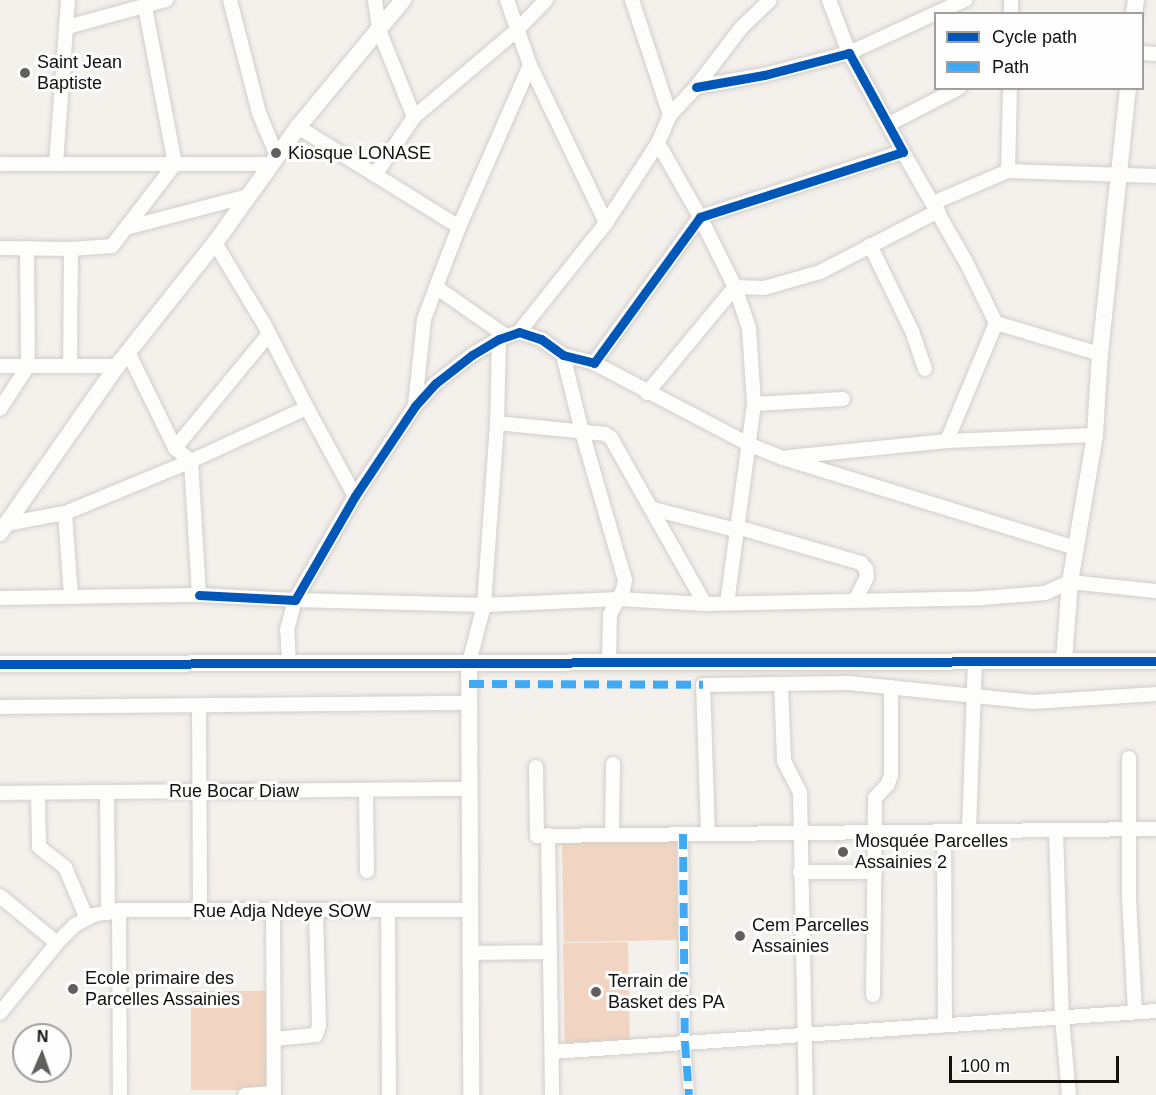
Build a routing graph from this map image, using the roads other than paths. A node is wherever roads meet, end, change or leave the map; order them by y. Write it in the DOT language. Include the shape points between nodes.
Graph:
graph roads {
  1 [pos="69,0"];
  2 [pos="166,0"];
  3 [pos="230,0"];
  4 [pos="375,0"];
  5 [pos="403,0"];
  6 [pos="507,0"];
  7 [pos="546,0"];
  8 [pos="632,0"];
  9 [pos="770,0"];
  10 [pos="829,0"];
  11 [pos="964,0"];
  12 [pos="145,6"];
  13 [pos="938,12"];
  14 [pos="934,14"];
  15 [pos="68,27"];
  16 [pos="379,30"];
  17 [pos="517,30"];
  18 [pos="849,53"];
  19 [pos="530,65"];
  20 [pos="696,87"];
  21 [pos="955,90"];
  22 [pos="1010,90"];
  23 [pos="1128,90"];
  24 [pos="670,115"];
  25 [pos="414,117"];
  26 [pos="889,124"];
  27 [pos="298,127"];
  28 [pos="658,143"];
  29 [pos="903,152"];
  30 [pos="274,160"];
  31 [pos="0,164"];
  32 [pos="56,164"];
  33 [pos="175,164"];
  34 [pos="1008,171"];
  35 [pos="1120,174"];
  36 [pos="375,175"];
  37 [pos="1156,176"];
  38 [pos="248,196"];
  39 [pos="935,207"];
  40 [pos="700,217"];
  41 [pos="606,223"];
  42 [pos="459,227"];
  43 [pos="126,228"];
  44 [pos="215,243"];
  45 [pos="870,245"];
  46 [pos="0,248"];
  47 [pos="27,248"];
  48 [pos="71,249"];
  49 [pos="436,287"];
  50 [pos="735,287"];
  51 [pos="996,323"];
  52 [pos="269,334"];
  53 [pos="508,336"];
  54 [pos="128,352"];
  55 [pos="1100,354"];
  56 [pos="563,355"];
  57 [pos="594,363"];
  58 [pos="0,366"];
  59 [pos="28,366"];
  60 [pos="70,366"];
  61 [pos="117,366"];
  62 [pos="925,369"];
  63 [pos="647,393"];
  64 [pos="843,399"];
  65 [pos="754,404"];
  66 [pos="415,406"];
  67 [pos="307,408"];
  68 [pos="0,409"];
  69 [pos="497,423"];
  70 [pos="582,432"];
  71 [pos="1095,435"];
  72 [pos="947,441"];
  73 [pos="748,444"];
  74 [pos="175,448"];
  75 [pos="783,458"];
  76 [pos="191,461"];
  77 [pos="356,496"];
  78 [pos="653,509"];
  79 [pos="65,513"];
  80 [pos="4,523"];
  81 [pos="737,528"];
  82 [pos="1075,548"];
  83 [pos="1070,582"];
  84 [pos="1156,591"];
  85 [pos="199,595"];
  86 [pos="71,596"];
  87 [pos="0,598"];
  88 [pos="619,599"];
  89 [pos="856,599"];
  90 [pos="295,600"];
  91 [pos="727,603"];
  92 [pos="705,604"];
  93 [pos="484,605"];
  94 [pos="975,661"];
  95 [pos="1064,661"];
  96 [pos="1156,661"];
  97 [pos="609,662"];
  98 [pos="289,663"];
  99 [pos="469,663"];
  100 [pos="0,664"];
  101 [pos="782,685"];
  102 [pos="891,687"];
  103 [pos="1156,694"];
  104 [pos="973,696"];
  105 [pos="469,703"];
  106 [pos="199,705"];
  107 [pos="0,707"];
  108 [pos="1129,758"];
  109 [pos="613,764"];
  110 [pos="536,767"];
  111 [pos="469,789"];
  112 [pos="366,790"];
  113 [pos="108,792"];
  114 [pos="199,792"];
  115 [pos="0,793"];
  116 [pos="38,793"];
  117 [pos="1156,829"];
  118 [pos="1056,830"];
  119 [pos="1129,830"];
  120 [pos="944,831"];
  121 [pos="969,831"];
  122 [pos="875,832"];
  123 [pos="799,833"];
  124 [pos="683,834"];
  125 [pos="708,834"];
  126 [pos="548,835"];
  127 [pos="612,835"];
  128 [pos="367,871"];
  129 [pos="800,872"];
  130 [pos="875,872"];
  131 [pos="0,896"];
  132 [pos="200,910"];
  133 [pos="470,910"];
  134 [pos="113,911"];
  135 [pos="273,911"];
  136 [pos="316,911"];
  137 [pos="387,911"];
  138 [pos="90,917"];
  139 [pos="57,943"];
  140 [pos="550,952"];
  141 [pos="470,953"];
  142 [pos="873,995"];
  143 [pos="1156,1011"];
  144 [pos="1135,1012"];
  145 [pos="0,1013"];
  146 [pos="1062,1017"];
  147 [pos="945,1025"];
  148 [pos="803,1035"];
  149 [pos="274,1039"];
  150 [pos="685,1043"];
  151 [pos="552,1052"];
  152 [pos="274,1094"];
  153 [pos="120,1095"];
  154 [pos="245,1095"];
  155 [pos="389,1095"];
  156 [pos="471,1095"];
  157 [pos="552,1095"];
  158 [pos="689,1095"];
  159 [pos="806,1095"];
  160 [pos="1069,1095"];
  1 -- 15 [label="street"];
  2 -- 12 [label="street"];
  3 -- 30 [label="street"];
  4 -- 16 [label="street"];
  5 -- 16 [label="street"];
  6 -- 17 [label="street"];
  7 -- 17 [label="street"];
  8 -- 24 [label="street"];
  9 -- 20 [label="street" via="741,28"];
  10 -- 18 [label="street"];
  11 -- 13 [label="street"];
  12 -- 15 [label="street"];
  12 -- 33 [label="street"];
  14 -- 18 [label="street"];
  15 -- 32 [label="street"];
  16 -- 25 [label="street"];
  16 -- 27 [label="street"];
  17 -- 19 [label="street"];
  17 -- 25 [label="street"];
  18 -- 20 [label="street" via="765,75"];
  18 -- 26 [label="street"];
  19 -- 41 [label="street"];
  19 -- 42 [label="street"];
  20 -- 24 [label="street"];
  21 -- 26 [label="street"];
  22 -- 34 [label="street"];
  23 -- 35 [label="street"];
  24 -- 28 [label="street"];
  25 -- 36 [label="street"];
  26 -- 29 [label="street"];
  27 -- 30 [label="street"];
  27 -- 36 [label="street"];
  28 -- 40 [label="street"];
  28 -- 41 [label="street"];
  29 -- 39 [label="street"];
  29 -- 40 [label="street"];
  30 -- 33 [label="street"];
  30 -- 38 [label="street"];
  31 -- 32 [label="street"];
  32 -- 33 [label="street"];
  33 -- 43 [label="street"];
  34 -- 35 [label="street"];
  34 -- 39 [label="street"];
  35 -- 37 [label="street"];
  35 -- 55 [label="street"];
  36 -- 42 [label="street"];
  38 -- 43 [label="street"];
  38 -- 44 [label="street"];
  39 -- 45 [label="street"];
  39 -- 51 [label="street"];
  40 -- 50 [label="street"];
  40 -- 57 [label="street"];
  41 -- 53 [label="street"];
  42 -- 49 [label="street"];
  43 -- 48 [label="street" via="112,246"];
  44 -- 52 [label="street"];
  44 -- 54 [label="street"];
  45 -- 50 [label="street" via="820,273 764,288"];
  45 -- 62 [label="street" via="912,331"];
  46 -- 47 [label="street"];
  47 -- 48 [label="street"];
  47 -- 59 [label="street"];
  48 -- 60 [label="street"];
  49 -- 53 [label="street"];
  49 -- 66 [label="street" via="424,319"];
  50 -- 63 [label="street"];
  50 -- 65 [label="street" via="749,328"];
  51 -- 55 [label="street"];
  51 -- 72 [label="street"];
  52 -- 67 [label="street"];
  52 -- 74 [label="street"];
  53 -- 56 [label="street" via="541,339"];
  53 -- 66 [label="street" via="472,355 436,383"];
  53 -- 69 [label="street"];
  54 -- 61 [label="street"];
  54 -- 74 [label="street"];
  55 -- 71 [label="street"];
  56 -- 57 [label="street"];
  56 -- 70 [label="street"];
  57 -- 63 [label="street"];
  58 -- 59 [label="street"];
  59 -- 60 [label="street"];
  59 -- 68 [label="street"];
  60 -- 61 [label="street"];
  61 -- 80 [label="street"];
  63 -- 73 [label="street"];
  64 -- 65 [label="street"];
  65 -- 73 [label="street"];
  66 -- 77 [label="street"];
  67 -- 76 [label="street"];
  67 -- 77 [label="street"];
  69 -- 70 [label="street"];
  69 -- 93 [label="street"];
  70 -- 78 [label="street" via="611,438"];
  70 -- 88 [label="street" via="625,580"];
  71 -- 72 [label="street"];
  71 -- 82 [label="street"];
  72 -- 75 [label="street"];
  73 -- 75 [label="street"];
  73 -- 81 [label="street"];
  74 -- 76 [label="street"];
  75 -- 82 [label="street"];
  76 -- 79 [label="street"];
  76 -- 85 [label="street"];
  77 -- 90 [label="street"];
  78 -- 81 [label="street"];
  78 -- 92 [label="street"];
  79 -- 80 [label="street"];
  79 -- 86 [label="street"];
  81 -- 89 [label="street" via="861,563 867,577"];
  81 -- 91 [label="street"];
  82 -- 83 [label="street"];
  83 -- 84 [label="street"];
  83 -- 89 [label="street" via="1045,594 1021,596"];
  83 -- 95 [label="street"];
  85 -- 86 [label="street"];
  85 -- 90 [label="street"];
  86 -- 87 [label="street"];
  88 -- 92 [label="street"];
  88 -- 93 [label="street"];
  88 -- 97 [label="street" via="609,622"];
  89 -- 91 [label="street"];
  90 -- 93 [label="street"];
  90 -- 98 [label="street" via="287,630"];
  91 -- 92 [label="street"];
  93 -- 99 [label="street"];
  94 -- 95 [label="street"];
  94 -- 97 [label="street"];
  94 -- 104 [label="street"];
  95 -- 96 [label="street"];
  97 -- 99 [label="street"];
  98 -- 99 [label="street"];
  98 -- 100 [label="street"];
  99 -- 105 [label="street"];
  101 -- 102 [label="street" via="849,683"];
  101 -- 123 [label="street" via="784,761 800,793"];
  101 -- 125 [label="street" via="703,685"];
  102 -- 104 [label="street"];
  102 -- 122 [label="street" via="891,775 875,798"];
  103 -- 104 [label="street" via="1033,702"];
  104 -- 121 [label="street"];
  105 -- 106 [label="street"];
  105 -- 111 [label="street"];
  106 -- 107 [label="street"];
  106 -- 114 [label="street"];
  108 -- 119 [label="street"];
  109 -- 127 [label="street"];
  110 -- 126 [label="street" via="537,836"];
  111 -- 112 [label="street, Rue Bocar Diaw"];
  111 -- 133 [label="street"];
  112 -- 114 [label="street, Rue Bocar Diaw"];
  112 -- 128 [label="street"];
  113 -- 114 [label="street, Rue Bocar Diaw"];
  113 -- 116 [label="street, Rue Bocar Diaw"];
  113 -- 134 [label="street"];
  114 -- 132 [label="street"];
  115 -- 116 [label="street, Rue Bocar Diaw"];
  116 -- 138 [label="street" via="39,847 65,867"];
  117 -- 119 [label="street"];
  118 -- 119 [label="street"];
  118 -- 121 [label="street"];
  118 -- 146 [label="street"];
  119 -- 144 [label="street"];
  120 -- 121 [label="street"];
  120 -- 122 [label="street"];
  120 -- 147 [label="street"];
  122 -- 123 [label="street"];
  122 -- 130 [label="street"];
  123 -- 125 [label="street"];
  123 -- 129 [label="street"];
  124 -- 125 [label="street"];
  124 -- 127 [label="street"];
  124 -- 150 [label="street"];
  126 -- 127 [label="street"];
  126 -- 140 [label="street"];
  129 -- 130 [label="street"];
  129 -- 148 [label="street"];
  130 -- 142 [label="street"];
  131 -- 139 [label="street"];
  132 -- 134 [label="street, Rue Adja Ndeye SOW"];
  132 -- 135 [label="street, Rue Adja Ndeye SOW"];
  133 -- 137 [label="street, Rue Adja Ndeye SOW"];
  133 -- 141 [label="street"];
  134 -- 138 [label="street, Rue Adja Ndeye SOW"];
  134 -- 153 [label="street"];
  135 -- 136 [label="street, Rue Adja Ndeye SOW"];
  135 -- 149 [label="street"];
  136 -- 137 [label="street, Rue Adja Ndeye SOW"];
  136 -- 149 [label="street" via="316,1035"];
  137 -- 155 [label="street"];
  138 -- 139 [label="street"];
  139 -- 145 [label="street"];
  140 -- 141 [label="street"];
  140 -- 151 [label="street"];
  141 -- 156 [label="street"];
  143 -- 144 [label="street"];
  144 -- 146 [label="street"];
  146 -- 147 [label="street"];
  146 -- 160 [label="street"];
  147 -- 148 [label="street"];
  148 -- 150 [label="street"];
  148 -- 159 [label="street"];
  149 -- 152 [label="street"];
  150 -- 151 [label="street"];
  150 -- 158 [label="street"];
  151 -- 157 [label="street"];
  152 -- 154 [label="street"];
}
